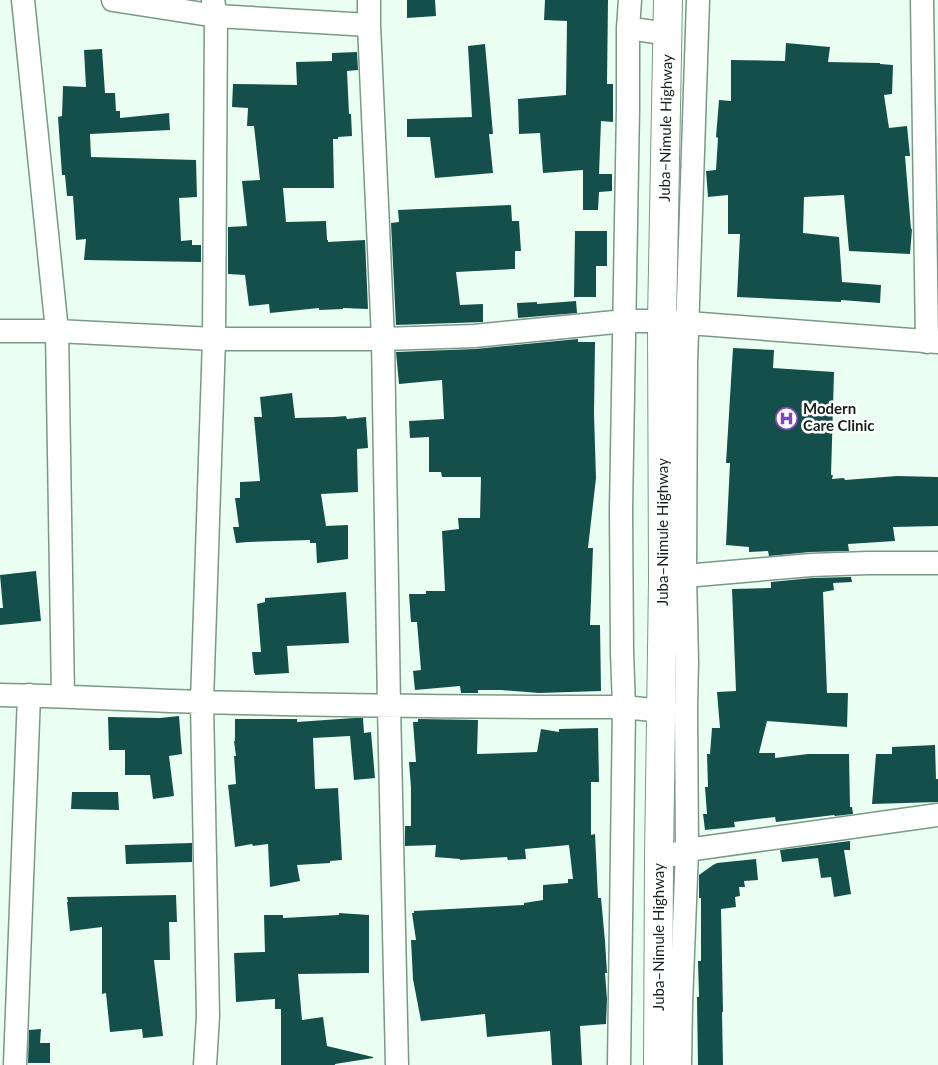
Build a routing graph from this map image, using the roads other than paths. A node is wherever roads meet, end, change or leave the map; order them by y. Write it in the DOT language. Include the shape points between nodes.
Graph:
graph roads {
  1 [pos="23,0"];
  2 [pos="113,0"];
  3 [pos="369,0"];
  4 [pos="630,0"];
  5 [pos="668,0"];
  6 [pos="698,0"];
  7 [pos="922,0"];
  8 [pos="214,8"];
  9 [pos="369,25"];
  10 [pos="628,28"];
  11 [pos="667,34"];
  12 [pos="625,321"];
  13 [pos="674,321"];
  14 [pos="0,331"];
  15 [pos="57,331"];
  16 [pos="214,339"];
  17 [pos="383,339"];
  18 [pos="933,342"];
  19 [pos="938,563"];
  20 [pos="674,578"];
  21 [pos="0,695"];
  22 [pos="28,696"];
  23 [pos="63,696"];
  24 [pos="202,702"];
  25 [pos="389,706"];
  26 [pos="624,707"];
  27 [pos="662,711"];
  28 [pos="938,815"];
  29 [pos="687,850"];
  30 [pos="659,858"];
  31 [pos="15,1065"];
  32 [pos="206,1065"];
  33 [pos="397,1065"];
  34 [pos="619,1065"];
  35 [pos="658,1065"];
  36 [pos="680,1065"];
  1 -- 15 [label="street"];
  2 -- 8 [label="street"];
  3 -- 9 [label="street"];
  4 -- 10 [label="street"];
  5 -- 11 [label="main road, Juba–Nimule Highway"];
  6 -- 13 [label="street"];
  7 -- 18 [label="street"];
  8 -- 9 [label="street"];
  8 -- 16 [label="street"];
  9 -- 17 [label="street"];
  10 -- 11 [label="street"];
  10 -- 12 [label="street"];
  11 -- 13 [label="main road, Juba–Nimule Highway"];
  12 -- 13 [label="street"];
  12 -- 17 [label="street" via="474,336"];
  12 -- 26 [label="street" via="622,510"];
  13 -- 18 [label="street"];
  13 -- 20 [label="main road, Juba–Nimule Highway"];
  14 -- 15 [label="street"];
  15 -- 16 [label="street"];
  15 -- 23 [label="street"];
  16 -- 17 [label="street"];
  16 -- 24 [label="street"];
  17 -- 25 [label="street"];
  19 -- 20 [label="street" via="812,565"];
  20 -- 27 [label="main road, Juba–Nimule Highway"];
  20 -- 29 [label="street" via="687,662"];
  21 -- 22 [label="street"];
  22 -- 23 [label="street"];
  22 -- 31 [label="street"];
  23 -- 24 [label="street"];
  24 -- 25 [label="street"];
  24 -- 32 [label="street" via="208,1016"];
  25 -- 26 [label="street"];
  25 -- 33 [label="street"];
  26 -- 27 [label="street"];
  26 -- 34 [label="street"];
  27 -- 30 [label="main road, Juba–Nimule Highway"];
  28 -- 29 [label="street"];
  29 -- 30 [label="street"];
  29 -- 36 [label="street"];
  30 -- 35 [label="main road, Juba–Nimule Highway"];
}
